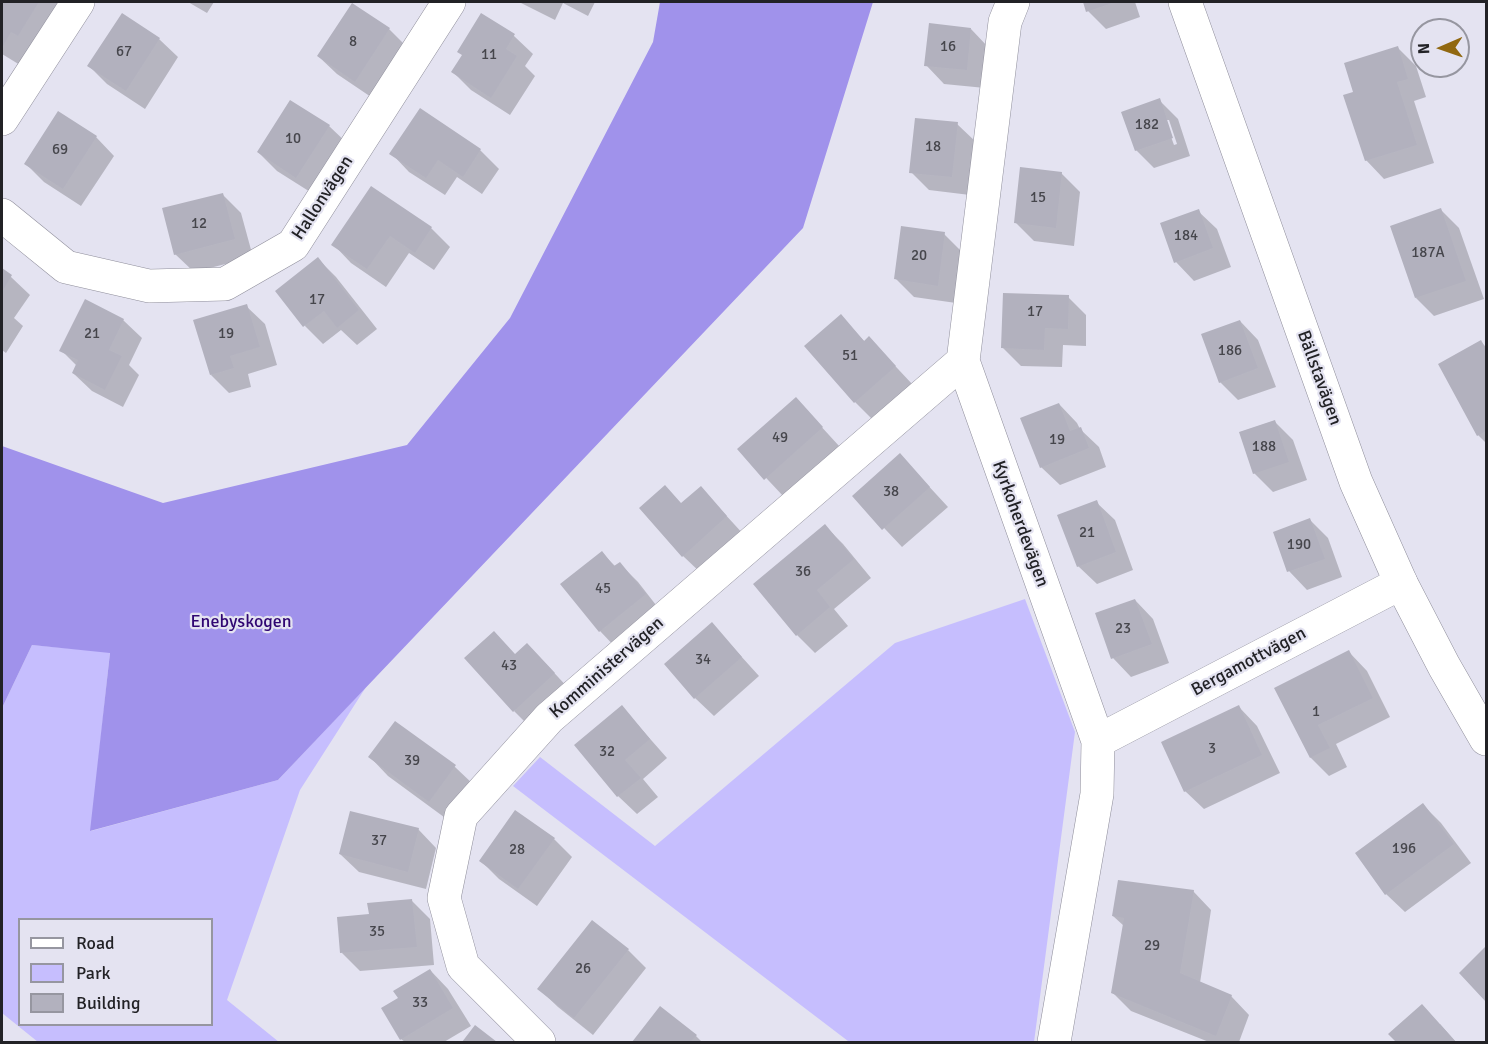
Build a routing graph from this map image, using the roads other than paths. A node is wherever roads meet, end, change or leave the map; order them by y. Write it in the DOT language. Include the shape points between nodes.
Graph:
graph roads {
  1 [pos="78,2"];
  2 [pos="449,2"];
  3 [pos="1013,2"];
  4 [pos="1185,2"];
  5 [pos="2,119"];
  6 [pos="2,215"];
  7 [pos="963,361"];
  8 [pos="1401,583"];
  9 [pos="1486,739"];
  10 [pos="1098,741"];
  11 [pos="539,1042"];
  12 [pos="1053,1042"];
  1 -- 5 [label="street"];
  2 -- 6 [label="street, Hallonvägen" via="293,245 225,284 149,286 66,267"];
  3 -- 7 [label="street, Kyrkoherdevägen" via="1005,22"];
  4 -- 8 [label="street, Bällstavägen" via="1356,482"];
  7 -- 10 [label="street, Kyrkoherdevägen"];
  7 -- 11 [label="street, Komministervägen" via="549,718 461,816 444,898 463,966"];
  8 -- 9 [label="street, Bällstavägen"];
  8 -- 10 [label="street, Bergamottvägen"];
  10 -- 12 [label="street, Kyrkoherdevägen" via="1097,794"];
}
